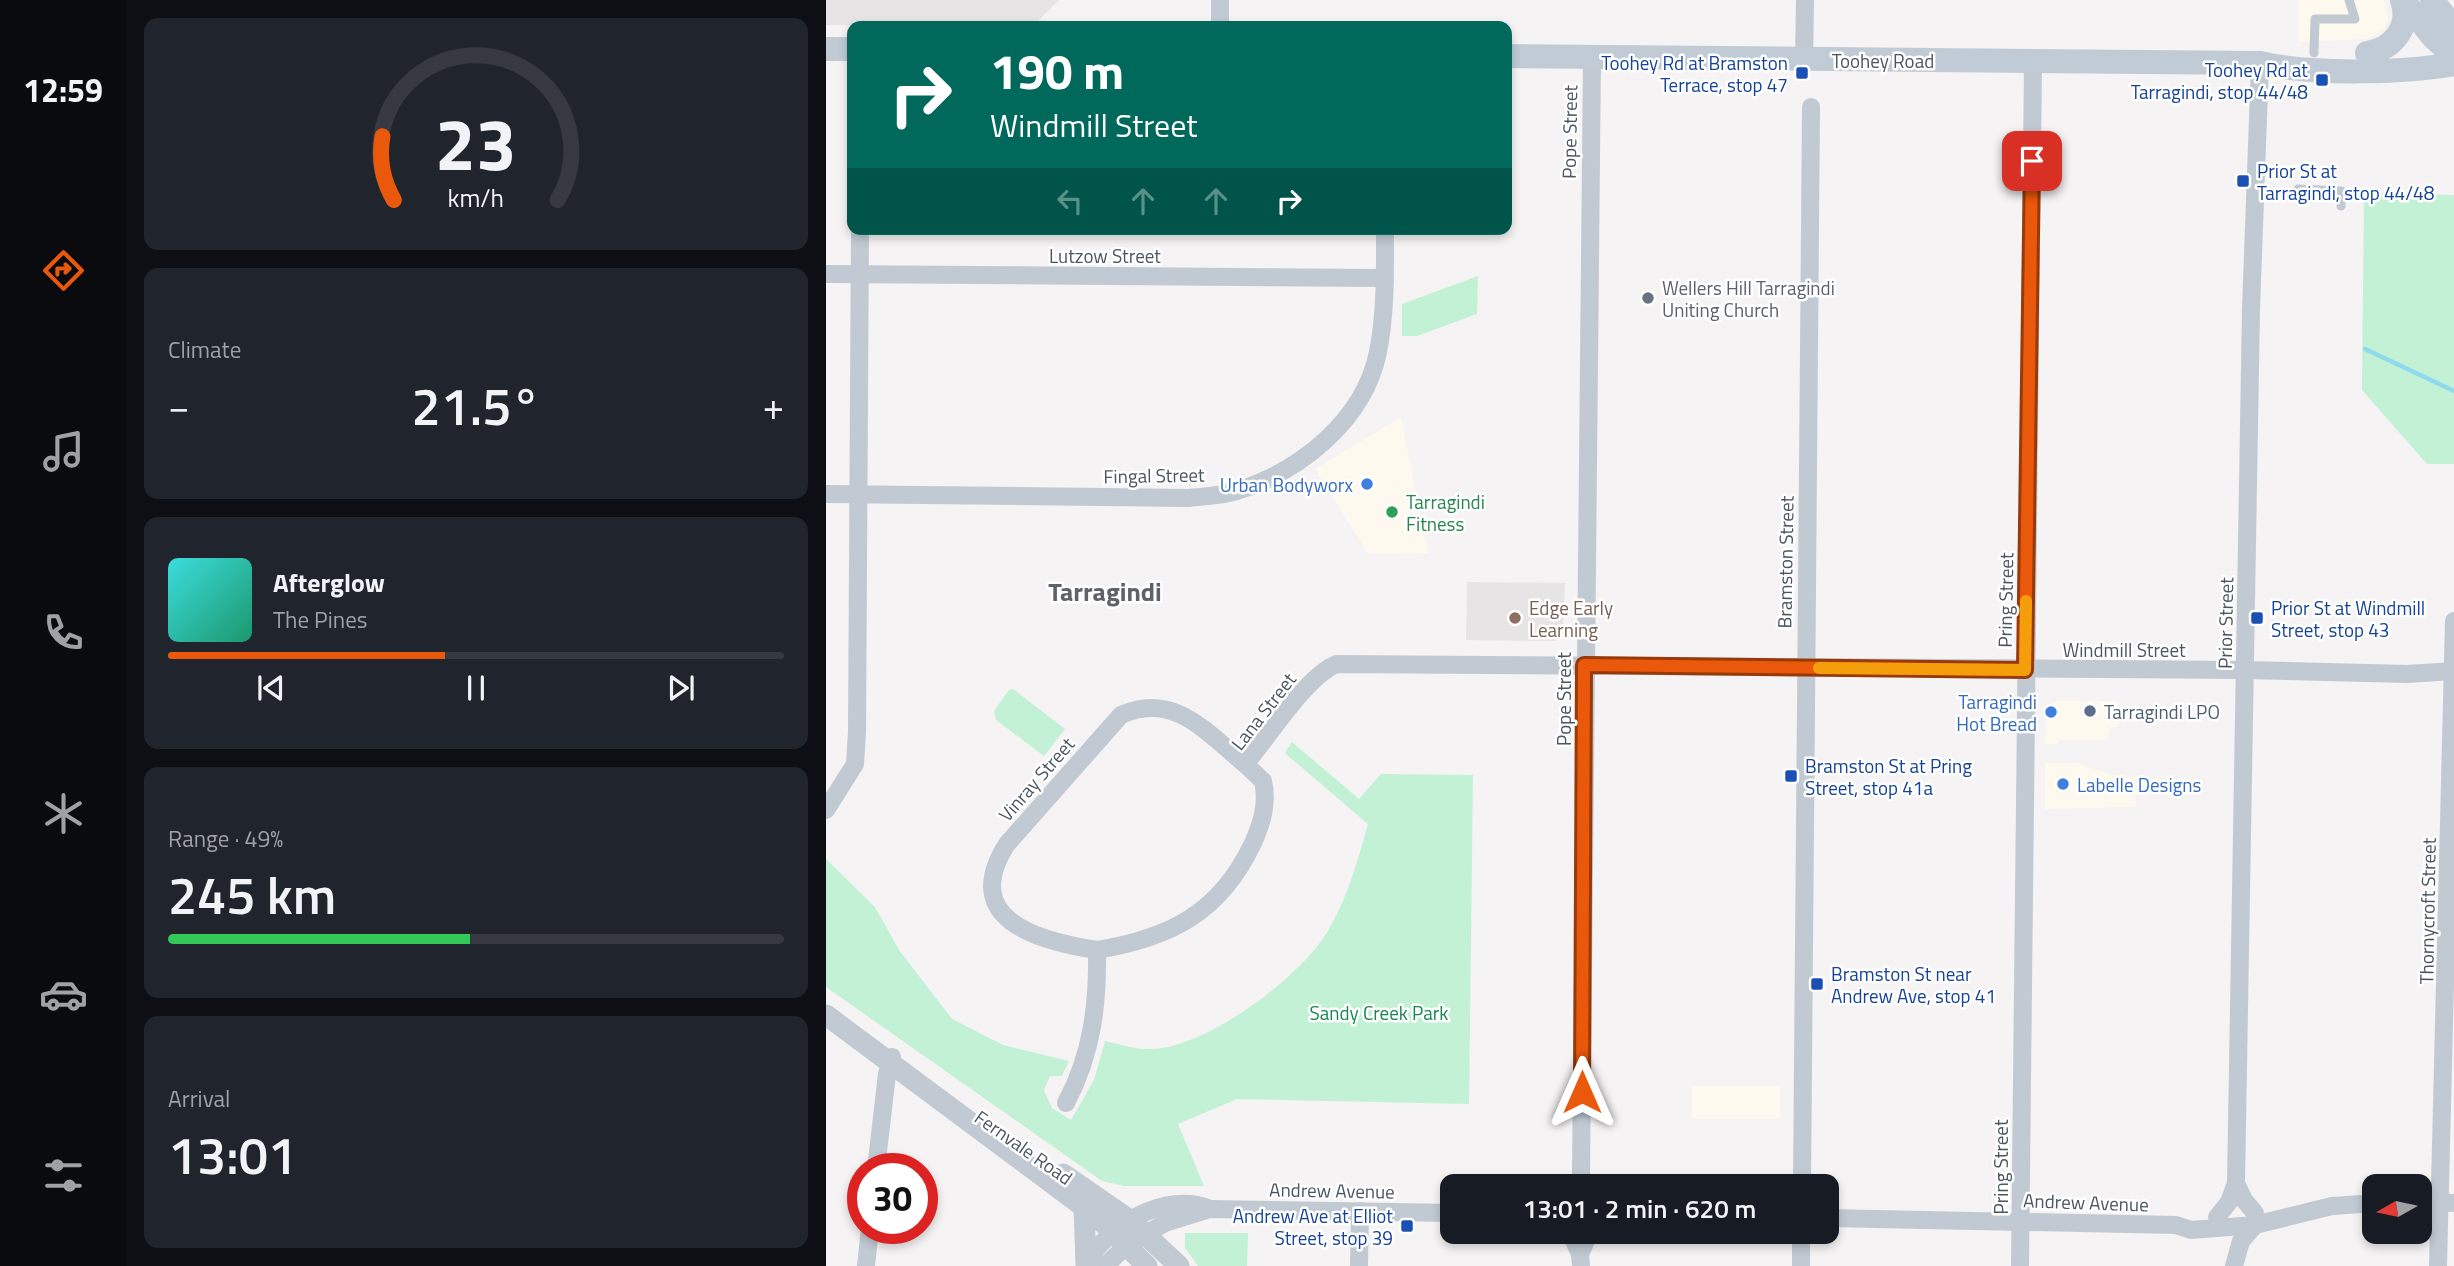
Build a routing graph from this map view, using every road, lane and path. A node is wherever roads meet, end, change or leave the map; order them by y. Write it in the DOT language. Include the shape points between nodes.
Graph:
graph roads {
  1 [pos="1220,0"];
  2 [pos="1805,0"];
  3 [pos="2349,0"];
  4 [pos="2403,0"];
  5 [pos="2432,0"];
  6 [pos="1220,21"];
  7 [pos="2454,28"];
  8 [pos="826,49"];
  9 [pos="847,49"];
  10 [pos="2314,53"];
  11 [pos="2367,53"];
  12 [pos="1512,56"];
  13 [pos="1592,57"];
  14 [pos="1804,60"];
  15 [pos="2454,60"];
  16 [pos="2033,61"];
  17 [pos="2260,63"];
  18 [pos="1811,107"];
  19 [pos="2298,189"];
  20 [pos="2341,206"];
  21 [pos="860,235"];
  22 [pos="1385,235"];
  23 [pos="826,274"];
  24 [pos="859,275"];
  25 [pos="1385,278"];
  26 [pos="826,494"];
  27 [pos="858,495"];
  28 [pos="2454,621"];
  29 [pos="1584,665"];
  30 [pos="1805,667"];
  31 [pos="2025,670"];
  32 [pos="2245,670"];
  33 [pos="2454,671"];
  34 [pos="1245,764"];
  35 [pos="826,810"];
  36 [pos="1097,950"];
  37 [pos="826,1015"];
  38 [pos="890,1060"];
  39 [pos="1066,1103"];
  40 [pos="878,1153"];
  41 [pos="1581,1174"];
  42 [pos="1802,1174"];
  43 [pos="2236,1183"];
  44 [pos="2447,1203"];
  45 [pos="2362,1205"];
  46 [pos="1084,1207"];
  47 [pos="1360,1211"];
  48 [pos="1440,1213"];
  49 [pos="1839,1218"];
  50 [pos="2255,1219"];
  51 [pos="2021,1221"];
  52 [pos="2215,1223"];
  53 [pos="1129,1233"];
  54 [pos="868,1244"];
  55 [pos="1801,1244"];
  56 [pos="2234,1261"];
  57 [pos="866,1266"];
  58 [pos="1092,1266"];
  59 [pos="1147,1266"];
  60 [pos="1179,1266"];
  61 [pos="1359,1266"];
  62 [pos="1801,1266"];
  63 [pos="2020,1266"];
  64 [pos="2438,1266"];
  1 -- 6 [label="street"];
  2 -- 14 [label="street"];
  3 -- 10 [label="lane" via="2355,19 2315,19"];
  4 -- 11 [label="main road" via="2405,18 2398,36 2384,48"];
  4 -- 15 [label="main road"];
  5 -- 7 [label="main road"];
  8 -- 9 [label="main road"];
  10 -- 11 [label="main road, Toohey Road"];
  10 -- 17 [label="main road, Toohey Road"];
  11 -- 15 [label="main road, Toohey Road" via="2426,54"];
  12 -- 13 [label="main road, Toohey Road"];
  13 -- 14 [label="main road, Toohey Road"];
  13 -- 29 [label="street, Pope Street"];
  14 -- 16 [label="main road, Toohey Road"];
  15 -- 17 [label="main road, Toohey Road" via="2419,70 2298,70"];
  16 -- 17 [label="main road, Toohey Road"];
  16 -- 31 [label="street, Pring Street"];
  17 -- 32 [label="street, Prior Street" via="2250,309"];
  18 -- 30 [label="street, Bramston Street"];
  19 -- 20 [label="lane" via="2342,191"];
  21 -- 24 [label="street"];
  22 -- 25 [label="street, Fingal Street"];
  23 -- 24 [label="street, Lutzow Street"];
  24 -- 25 [label="street, Lutzow Street"];
  24 -- 27 [label="street"];
  25 -- 27 [label="street, Fingal Street" via="1377,354 1363,392 1342,423 1310,454 1274,477 1233,492 1189,498"];
  26 -- 27 [label="street, Fingal Street"];
  27 -- 35 [label="street" via="855,764"];
  28 -- 33 [label="street, Thornycroft Street"];
  29 -- 30 [label="street, Windmill Street"];
  29 -- 34 [label="street, Lana Street" via="1337,664 1323,669"];
  29 -- 41 [label="street, Pope Street"];
  30 -- 31 [label="street, Windmill Street"];
  30 -- 42 [label="street, Bramston Street"];
  31 -- 32 [label="street, Windmill Street"];
  31 -- 51 [label="street, Pring Street"];
  32 -- 33 [label="street, Windmill Street"];
  32 -- 43 [label="street, Prior Street"];
  33 -- 44 [label="street, Thornycroft Street"];
  34 -- 36 [label="street, Lana Street" via="1264,781 1261,826 1244,863 1219,897 1194,918 1156,937"];
  34 -- 36 [label="street, Vinray Street" via="1187,717 1167,708 1140,706 1121,715 1007,844 993,865 999,913 1037,937"];
  36 -- 39 [label="street" via="1093,1038"];
  37 -- 38 [label="street, Fernvale Road"];
  38 -- 40 [label="street"];
  38 -- 46 [label="street, Fernvale Road"];
  38 -- 53 [label="street, Fernvale Road"];
  43 -- 50 [label="street"];
  43 -- 52 [label="street, Prior Street"];
  44 -- 64 [label="street, Thornycroft Street"];
  45 -- 50 [label="street, Andrew Avenue" via="2301,1212 2287,1219"];
  46 -- 53 [label="street, Fernvale Road"];
  46 -- 58 [label="street"];
  47 -- 48 [label="street, Andrew Avenue"];
  47 -- 53 [label="street, Andrew Avenue" via="1210,1209"];
  47 -- 61 [label="street"];
  49 -- 51 [label="street, Andrew Avenue"];
  50 -- 52 [label="street, Andrew Avenue"];
  50 -- 56 [label="street"];
  51 -- 52 [label="street, Andrew Avenue" via="2191,1230"];
  51 -- 63 [label="street, Pring Street"];
  52 -- 56 [label="street"];
  53 -- 58 [label="street, Andrew Avenue" via="1099,1245"];
  53 -- 59 [label="street, Fernvale Road"];
  53 -- 60 [label="street, Fernvale Road"];
  54 -- 57 [label="street"];
  55 -- 62 [label="street"];
}
